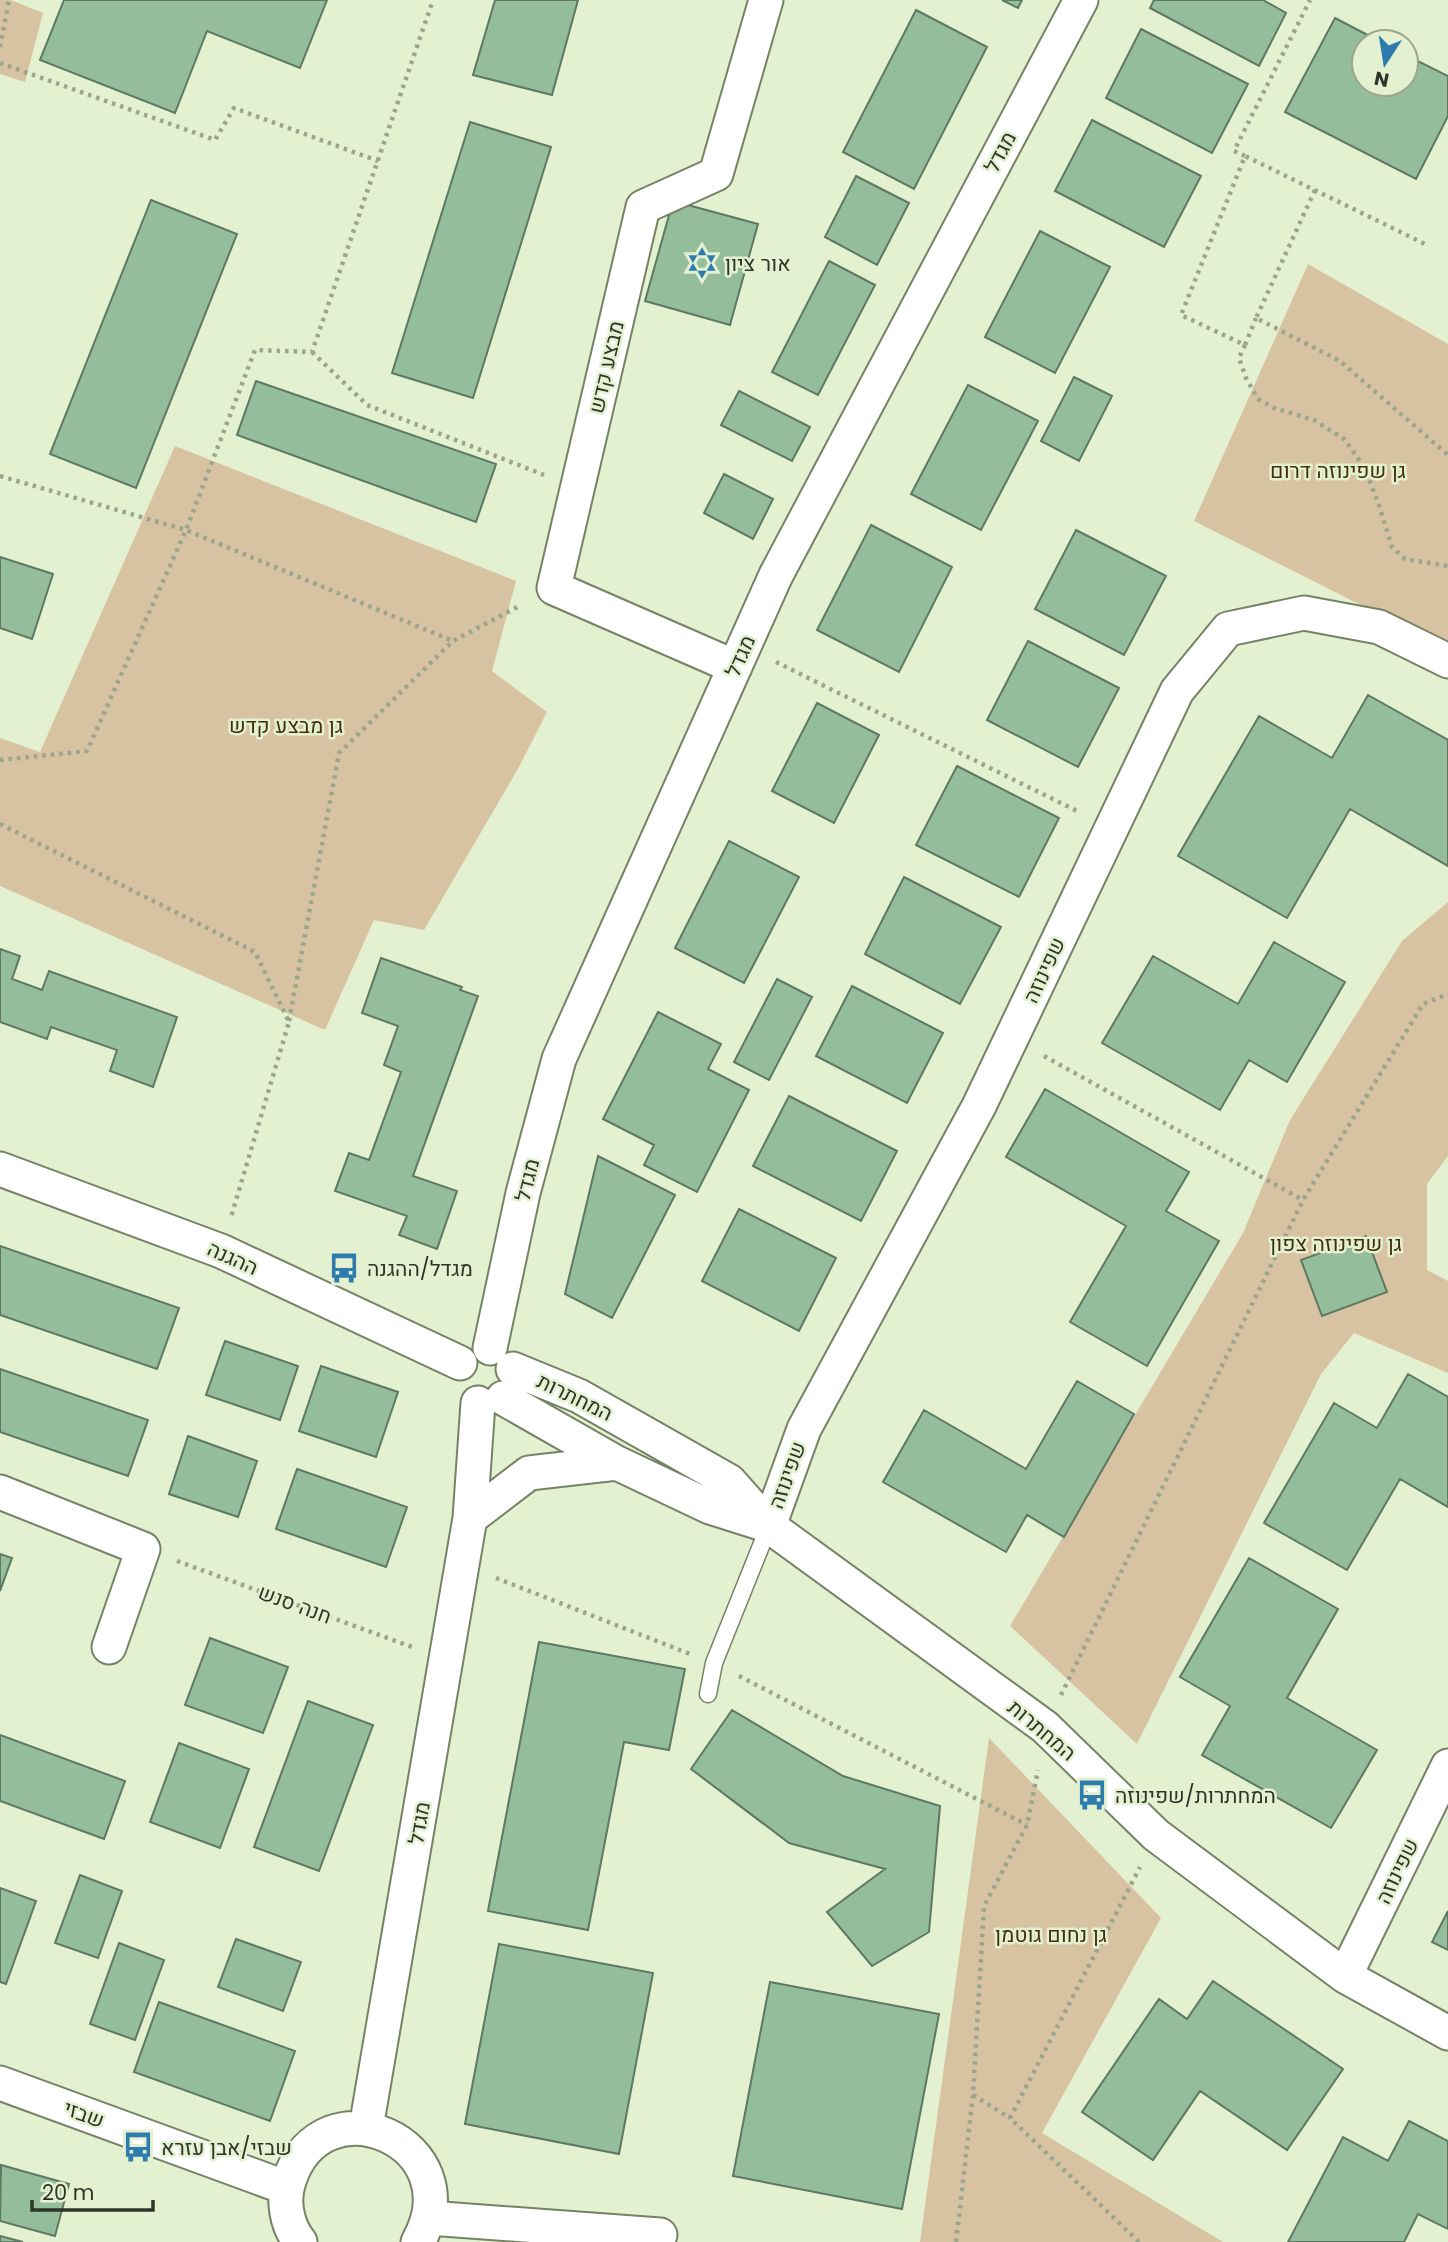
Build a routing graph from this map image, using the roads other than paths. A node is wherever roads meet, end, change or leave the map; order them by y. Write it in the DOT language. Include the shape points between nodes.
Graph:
graph roads {
  1 [pos="766,0"];
  2 [pos="1081,0"];
  3 [pos="740,657"];
  4 [pos="1448,661"];
  5 [pos="0,1169"];
  6 [pos="460,1363"];
  7 [pos="496,1380"];
  8 [pos="617,1463"];
  9 [pos="0,1492"];
  10 [pos="470,1518"];
  11 [pos="769,1526"];
  12 [pos="109,1647"];
  13 [pos="708,1694"];
  14 [pos="1448,1766"];
  15 [pos="1345,1976"];
  16 [pos="1448,2033"];
  17 [pos="0,2083"];
  18 [pos="366,2128"];
  19 [pos="287,2188"];
  20 [pos="423,2230"];
  21 [pos="660,2235"];
  22 [pos="300,2242"];
  1 -- 3 [label="street, מבצע קדש" via="716,174 643,207 554,588"];
  2 -- 3 [label="street, מגדל" via="776,575"];
  3 -- 7 [label="street, מגדל" via="559,1059 523,1193"];
  4 -- 11 [label="street, שפינוזה" via="1379,627 1304,613 1228,629 1177,691 979,1106 804,1429"];
  5 -- 6 [label="street, ההגנה" via="221,1251"];
  6 -- 7 [label="street" via="478,1349"];
  6 -- 7 [label="street" via="457,1373 469,1399"];
  7 -- 8 [label="street, המחתרות"];
  7 -- 10 [label="street, מגדל"];
  7 -- 11 [label="street, המחתרות" via="579,1395 729,1481"];
  8 -- 10 [label="street" via="529,1473"];
  8 -- 11 [label="street, המחתרות" via="710,1507"];
  9 -- 12 [label="street" via="143,1549"];
  10 -- 18 [label="street, מגדל"];
  11 -- 13 [label="lane" via="714,1663"];
  11 -- 15 [label="street, המחתרות" via="1045,1727 1156,1835"];
  14 -- 15 [label="street, שפינוזה"];
  15 -- 16 [label="street, המחתרות"];
  17 -- 19 [label="street, שבזי"];
  18 -- 19 [label="street" via="345,2129 306,2149 293,2167"];
  18 -- 20 [label="street" via="390,2135 410,2149 424,2169 431,2193"];
  19 -- 22 [label="street" via="286,2212"];
  20 -- 21 [label="street"];
}
